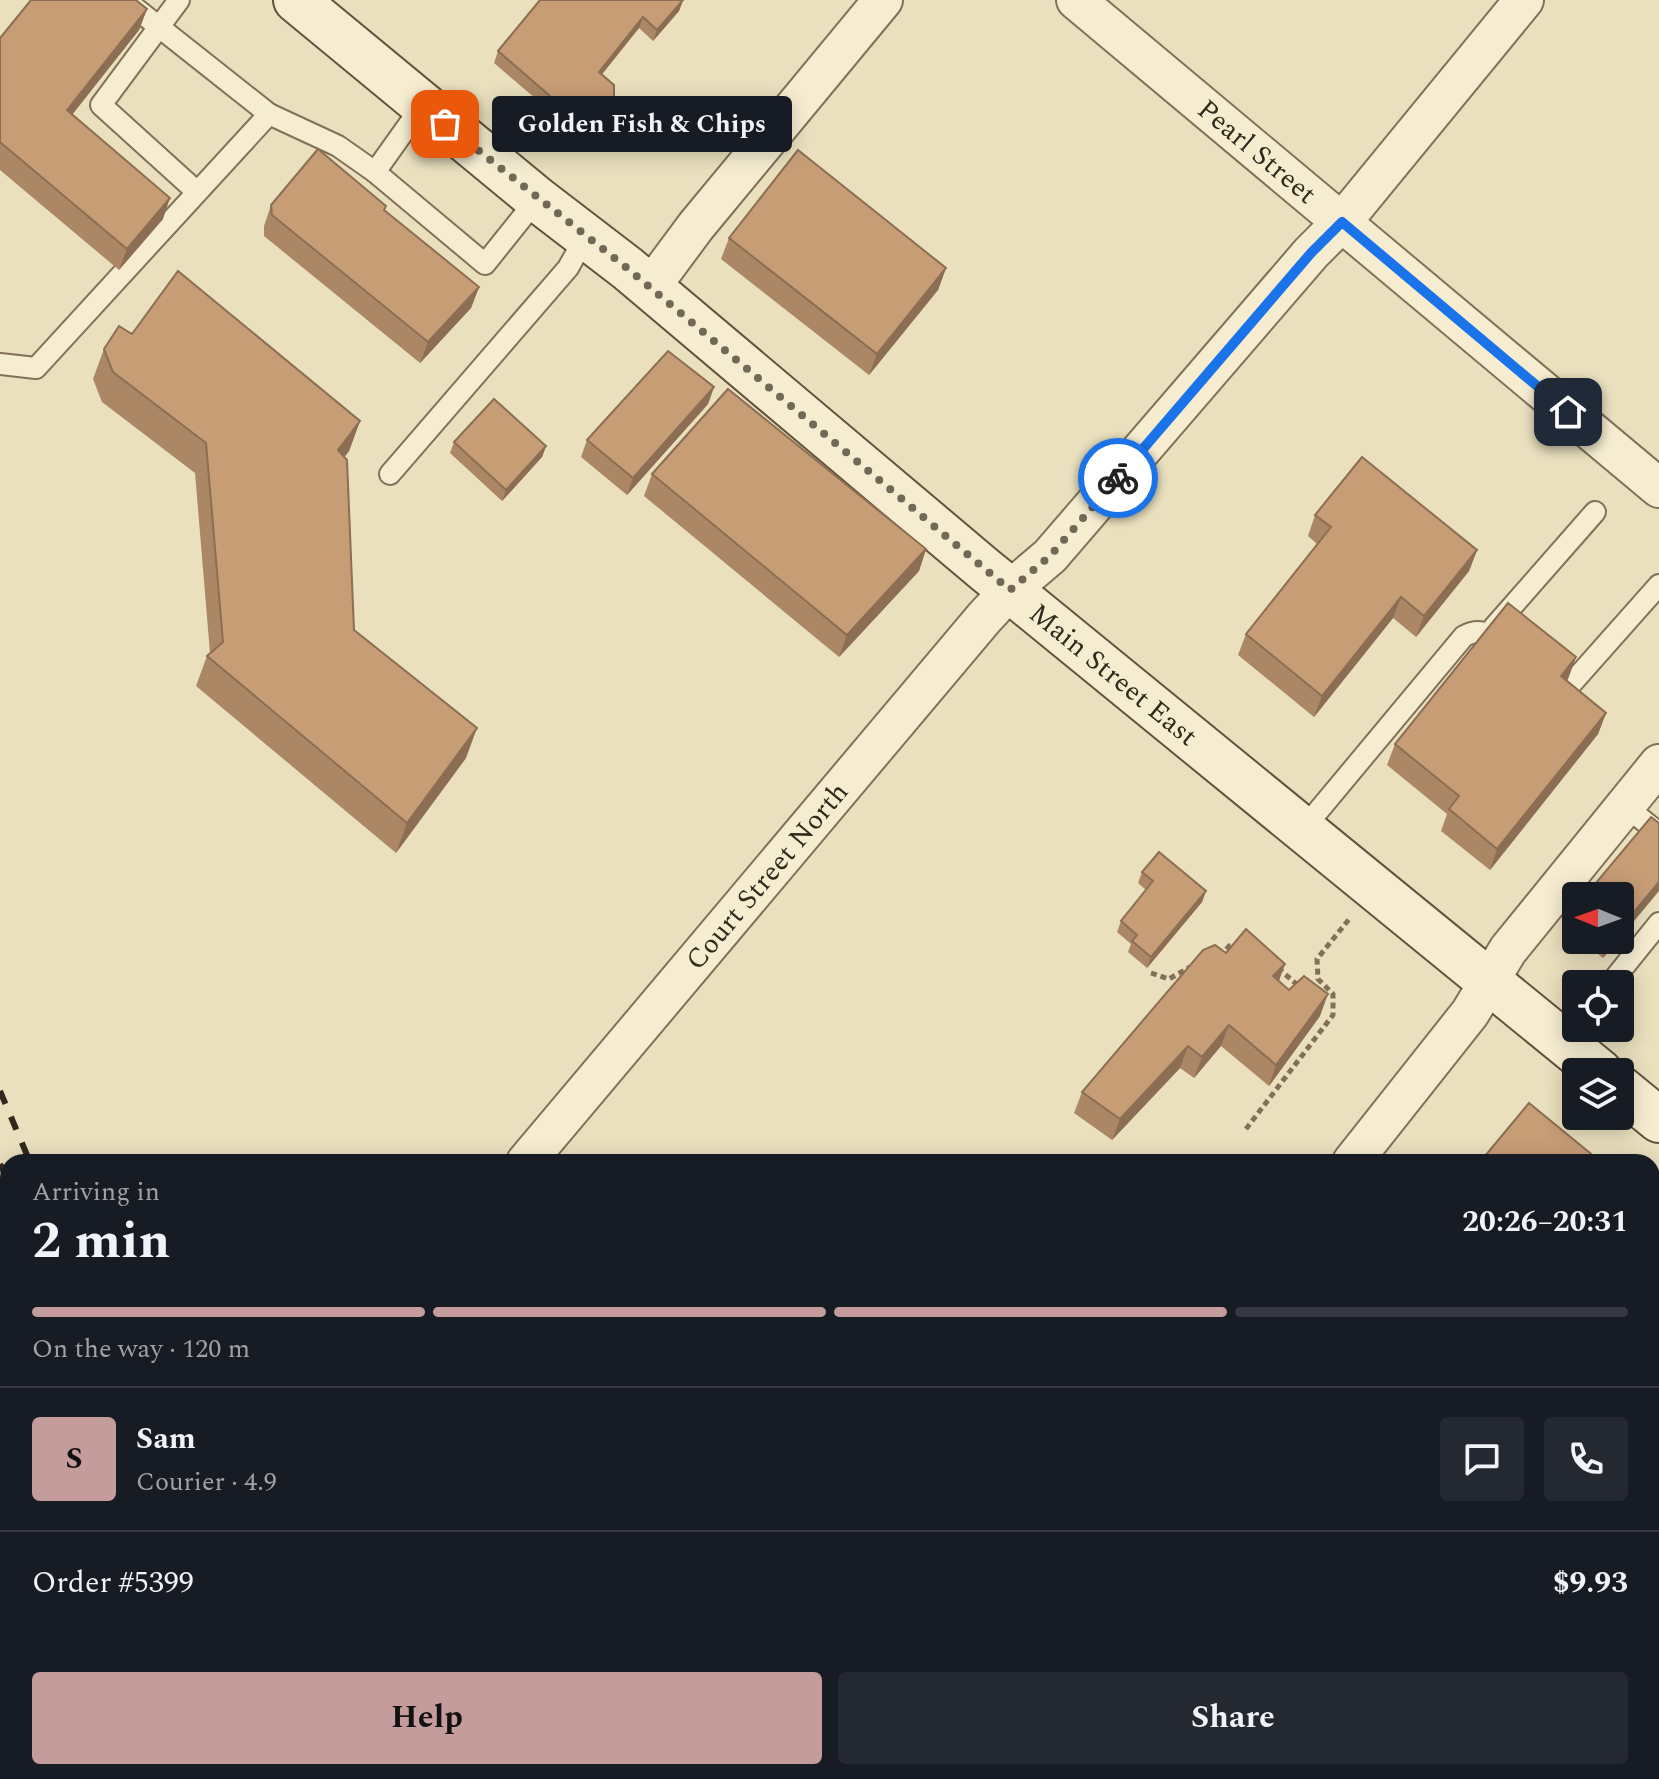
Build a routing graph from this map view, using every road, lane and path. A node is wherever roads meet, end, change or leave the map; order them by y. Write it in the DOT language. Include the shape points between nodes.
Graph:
graph roads {
  1 [pos="125,0"];
  2 [pos="179,0"];
  3 [pos="296,0"];
  4 [pos="883,0"];
  5 [pos="1076,0"];
  6 [pos="1524,0"];
  7 [pos="160,30"];
  8 [pos="422,106"];
  9 [pos="269,114"];
  10 [pos="375,172"];
  11 [pos="196,191"];
  12 [pos="537,199"];
  13 [pos="1342,222"];
  14 [pos="586,236"];
  15 [pos="650,288"];
  16 [pos="0,364"];
  17 [pos="390,474"];
  18 [pos="1659,488"];
  19 [pos="1595,512"];
  20 [pos="1659,585"];
  21 [pos="1010,590"];
  22 [pos="1489,633"];
  23 [pos="1659,764"];
  24 [pos="1625,806"];
  25 [pos="1304,828"];
  26 [pos="1659,833"];
  27 [pos="1353,914"];
  28 [pos="1659,923"];
  29 [pos="1244,942"];
  30 [pos="1266,958"];
  31 [pos="1200,960"];
  32 [pos="1209,960"];
  33 [pos="1621,970"];
  34 [pos="1151,973"];
  35 [pos="1489,984"];
  36 [pos="1311,996"];
  37 [pos="1322,1005"];
  38 [pos="1333,1015"];
  39 [pos="1562,1031"];
  40 [pos="1575,1042"];
  41 [pos="1588,1058"];
  42 [pos="1634,1099"];
  43 [pos="1659,1120"];
  44 [pos="1246,1129"];
  45 [pos="533,1154"];
  46 [pos="1358,1154"];
  1 -- 7 [label="lane"];
  2 -- 7 [label="lane"];
  3 -- 8 [label="main road, Main Street East"];
  4 -- 15 [label="street"];
  5 -- 13 [label="street, Pearl Street"];
  6 -- 13 [label="street, Court Street North"];
  7 -- 9 [label="lane"];
  7 -- 11 [label="lane" via="101,105"];
  8 -- 10 [label="lane"];
  8 -- 12 [label="main road, Main Street East"];
  9 -- 10 [label="lane" via="338,146"];
  9 -- 11 [label="lane"];
  10 -- 12 [label="lane" via="485,264"];
  11 -- 16 [label="lane" via="36,368"];
  12 -- 14 [label="main road, Main Street East"];
  13 -- 18 [label="street, Pearl Street"];
  13 -- 21 [label="street, Court Street North" via="1050,556"];
  14 -- 15 [label="main road, Main Street East"];
  14 -- 17 [label="lane" via="568,268"];
  15 -- 21 [label="main road, Main Street East"];
  19 -- 22 [label="lane"];
  20 -- 22 [label="lane" via="1564,692"];
  21 -- 25 [label="main road, Main Street East"];
  21 -- 45 [label="street, Court Street North"];
  22 -- 25 [label="lane" via="1475,630 1464,636"];
  23 -- 24 [label="street"];
  24 -- 26 [label="lane"];
  24 -- 35 [label="street" via="1510,947"];
  25 -- 35 [label="main road, Main Street East"];
  27 -- 38 [label="path" via="1317,959 1318,979 1333,994"];
  28 -- 33 [label="lane"];
  29 -- 32 [label="path"];
  30 -- 36 [label="path"];
  31 -- 34 [label="path" via="1169,979"];
  35 -- 39 [label="main road, Main Street East"];
  35 -- 46 [label="street"];
  37 -- 38 [label="path"];
  38 -- 44 [label="path"];
  40 -- 41 [label="main road, Main Street East"];
  42 -- 43 [label="main road"];
}
